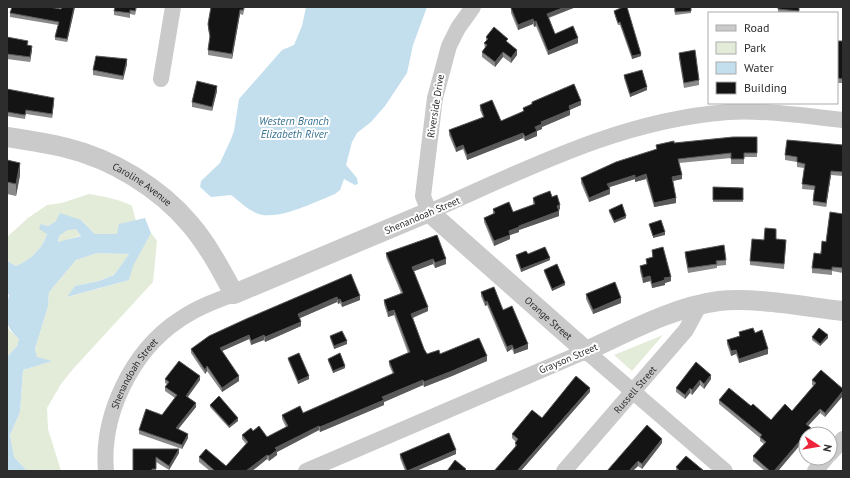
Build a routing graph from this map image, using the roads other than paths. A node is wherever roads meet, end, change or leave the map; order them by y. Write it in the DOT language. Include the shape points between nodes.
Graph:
graph roads {
  1 [pos="174,7"];
  2 [pos="474,7"];
  3 [pos="161,79"];
  4 [pos="843,120"];
  5 [pos="7,136"];
  6 [pos="429,212"];
  7 [pos="234,294"];
  8 [pos="700,304"];
  9 [pos="843,311"];
  10 [pos="586,350"];
  11 [pos="633,391"];
  12 [pos="106,471"];
  13 [pos="306,471"];
  14 [pos="564,471"];
  15 [pos="725,471"];
  1 -- 3 [label="street"];
  2 -- 6 [label="street, Riverside Drive" via="458,28 449,46 435,98 423,196"];
  4 -- 6 [label="street, Shenandoah Street" via="769,112 729,112 651,124 612,134 576,148"];
  5 -- 7 [label="street, Caroline Avenue" via="93,156 159,194 191,225 214,257"];
  6 -- 7 [label="street, Shenandoah Street"];
  6 -- 10 [label="street, Orange Street"];
  7 -- 12 [label="street, Shenandoah Street" via="201,307 178,320 146,350 125,382 111,418 106,440"];
  8 -- 9 [label="street, Grayson Street" via="743,300"];
  8 -- 10 [label="street, Grayson Street"];
  8 -- 11 [label="street, Russell Street" via="686,330"];
  10 -- 11 [label="street, Orange Street"];
  10 -- 13 [label="street, Grayson Street"];
  11 -- 14 [label="street, Russell Street"];
  11 -- 15 [label="street, Orange Street"];
}
